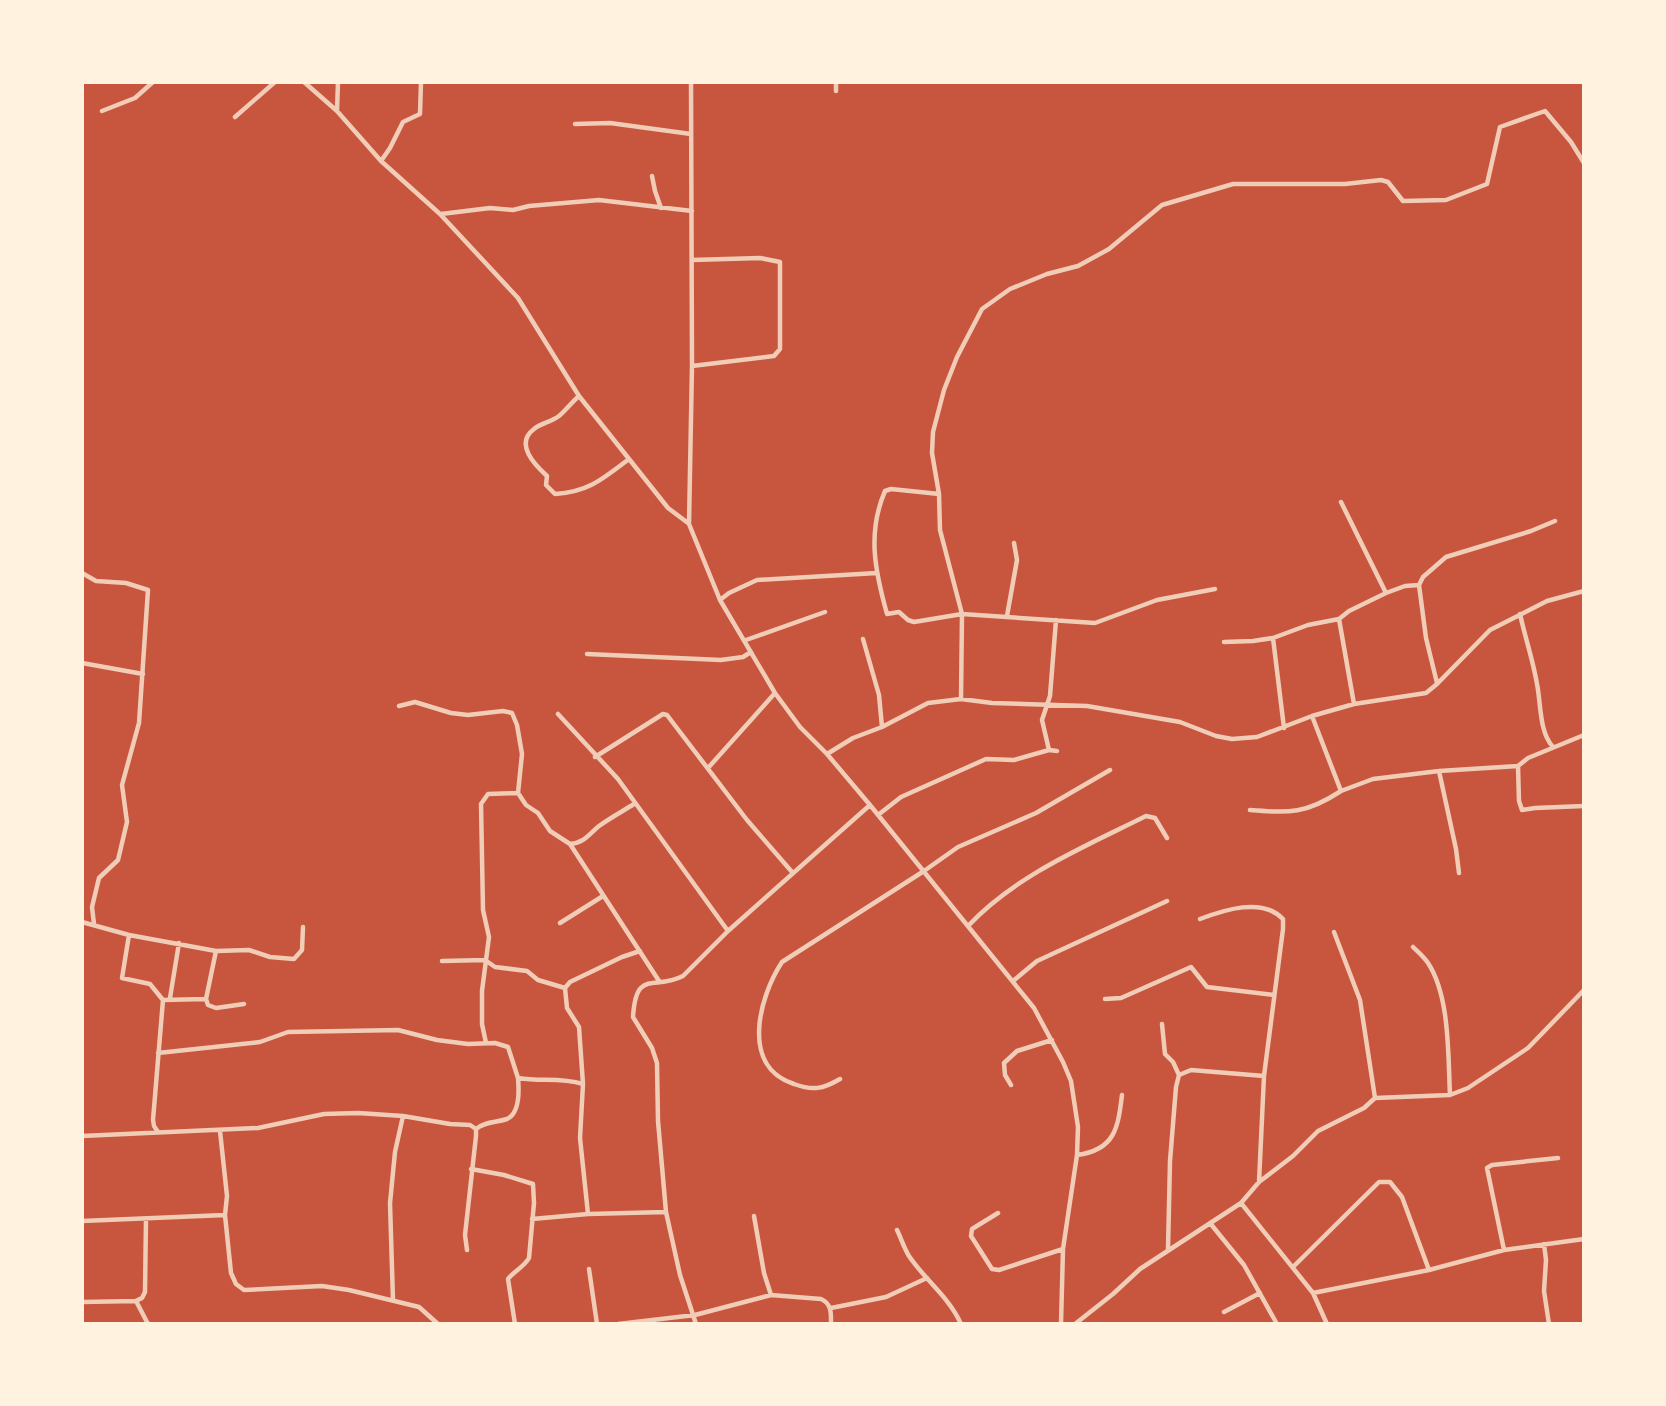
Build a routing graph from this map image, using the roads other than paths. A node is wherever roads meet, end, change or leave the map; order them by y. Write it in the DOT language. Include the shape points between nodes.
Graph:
graph roads {
  1 [pos="153,82"];
  2 [pos="275,82"];
  3 [pos="304,82"];
  4 [pos="338,82"];
  5 [pos="421,82"];
  6 [pos="691,82"];
  7 [pos="836,82"];
  8 [pos="836,90"];
  9 [pos="103,111"];
  10 [pos="337,111"];
  11 [pos="235,117"];
  12 [pos="575,124"];
  13 [pos="691,134"];
  14 [pos="381,161"];
  15 [pos="1584,163"];
  16 [pos="652,176"];
  17 [pos="661,208"];
  18 [pos="692,211"];
  19 [pos="440,214"];
  20 [pos="692,260"];
  21 [pos="692,366"];
  22 [pos="579,396"];
  23 [pos="629,459"];
  24 [pos="939,494"];
  25 [pos="1341,502"];
  26 [pos="1555,521"];
  27 [pos="689,524"];
  28 [pos="1014,543"];
  29 [pos="82,573"];
  30 [pos="877,573"];
  31 [pos="1419,585"];
  32 [pos="1215,589"];
  33 [pos="1386,593"];
  34 [pos="1582,594"];
  35 [pos="720,600"];
  36 [pos="825,612"];
  37 [pos="962,614"];
  38 [pos="1520,614"];
  39 [pos="1007,616"];
  40 [pos="1339,619"];
  41 [pos="1056,621"];
  42 [pos="1273,638"];
  43 [pos="863,639"];
  44 [pos="746,640"];
  45 [pos="1224,642"];
  46 [pos="751,652"];
  47 [pos="587,654"];
  48 [pos="82,663"];
  49 [pos="143,674"];
  50 [pos="1437,684"];
  51 [pos="775,693"];
  52 [pos="961,699"];
  53 [pos="1354,704"];
  54 [pos="399,706"];
  55 [pos="1046,706"];
  56 [pos="558,714"];
  57 [pos="1312,716"];
  58 [pos="882,727"];
  59 [pos="1284,728"];
  60 [pos="1584,735"];
  61 [pos="1553,747"];
  62 [pos="1049,750"];
  63 [pos="1056,751"];
  64 [pos="827,754"];
  65 [pos="595,757"];
  66 [pos="1518,766"];
  67 [pos="708,768"];
  68 [pos="1110,770"];
  69 [pos="1439,771"];
  70 [pos="1341,791"];
  71 [pos="518,793"];
  72 [pos="634,804"];
  73 [pos="870,805"];
  74 [pos="1584,806"];
  75 [pos="1250,810"];
  76 [pos="878,815"];
  77 [pos="1167,838"];
  78 [pos="570,844"];
  79 [pos="924,871"];
  80 [pos="792,873"];
  81 [pos="1459,873"];
  82 [pos="603,896"];
  83 [pos="1167,901"];
  84 [pos="1200,919"];
  85 [pos="82,922"];
  86 [pos="560,923"];
  87 [pos="94,924"];
  88 [pos="968,926"];
  89 [pos="303,927"];
  90 [pos="728,931"];
  91 [pos="1334,932"];
  92 [pos="130,935"];
  93 [pos="179,943"];
  94 [pos="1413,947"];
  95 [pos="216,951"];
  96 [pos="640,951"];
  97 [pos="485,960"];
  98 [pos="442,961"];
  99 [pos="659,981"];
  100 [pos="1013,981"];
  101 [pos="565,988"];
  102 [pos="1583,991"];
  103 [pos="1274,995"];
  104 [pos="167,999"];
  105 [pos="206,999"];
  106 [pos="1105,999"];
  107 [pos="244,1004"];
  108 [pos="1162,1024"];
  109 [pos="1052,1040"];
  110 [pos="486,1043"];
  111 [pos="158,1053"];
  112 [pos="1180,1075"];
  113 [pos="1264,1076"];
  114 [pos="518,1078"];
  115 [pos="840,1079"];
  116 [pos="583,1084"];
  117 [pos="1011,1085"];
  118 [pos="1122,1095"];
  119 [pos="1450,1095"];
  120 [pos="1375,1098"];
  121 [pos="403,1116"];
  122 [pos="475,1129"];
  123 [pos="220,1131"];
  124 [pos="158,1132"];
  125 [pos="82,1136"];
  126 [pos="1077,1155"];
  127 [pos="1559,1158"];
  128 [pos="471,1169"];
  129 [pos="1259,1182"];
  130 [pos="1241,1203"];
  131 [pos="666,1212"];
  132 [pos="998,1213"];
  133 [pos="588,1214"];
  134 [pos="225,1215"];
  135 [pos="754,1216"];
  136 [pos="146,1219"];
  137 [pos="532,1219"];
  138 [pos="82,1221"];
  139 [pos="1210,1223"];
  140 [pos="897,1230"];
  141 [pos="1584,1238"];
  142 [pos="1544,1244"];
  143 [pos="1063,1249"];
  144 [pos="467,1250"];
  145 [pos="1168,1250"];
  146 [pos="1504,1250"];
  147 [pos="1293,1267"];
  148 [pos="589,1269"];
  149 [pos="1429,1270"];
  150 [pos="927,1278"];
  151 [pos="1260,1293"];
  152 [pos="1313,1293"];
  153 [pos="771,1295"];
  154 [pos="393,1300"];
  155 [pos="136,1301"];
  156 [pos="82,1302"];
  157 [pos="831,1308"];
  158 [pos="1224,1312"];
  159 [pos="695,1315"];
  160 [pos="148,1324"];
  161 [pos="438,1324"];
  162 [pos="514,1324"];
  163 [pos="597,1324"];
  164 [pos="618,1324"];
  165 [pos="696,1324"];
  166 [pos="831,1324"];
  167 [pos="961,1324"];
  168 [pos="1061,1324"];
  169 [pos="1075,1324"];
  170 [pos="1278,1324"];
  171 [pos="1327,1324"];
  172 [pos="1549,1324"];
  1 -- 9 [label="street" via="135,98"];
  2 -- 11 [label="street"];
  3 -- 10 [label="street"];
  4 -- 10 [label="street"];
  5 -- 14 [label="street" via="421,114 403,122"];
  6 -- 13 [label="street"];
  7 -- 8 [label="street"];
  10 -- 14 [label="street"];
  12 -- 13 [label="street" via="610,123"];
  13 -- 18 [label="street"];
  14 -- 19 [label="street"];
  15 -- 24 [label="street" via="1545,111 1500,127 1487,184 1446,200 1403,201 1388,182 1373,179 1345,184 1233,184 1162,205 1110,249 1010,289 982,309 957,357 933,432"];
  16 -- 17 [label="street"];
  17 -- 18 [label="street"];
  17 -- 19 [label="street" via="599,200"];
  18 -- 20 [label="street"];
  19 -- 22 [label="street" via="518,298"];
  20 -- 21 [label="street"];
  20 -- 21 [label="street" via="761,258 780,262 780,349 774,356"];
  21 -- 27 [label="street"];
  22 -- 23 [label="street"];
  22 -- 23 [label="street" via="558,417 532,430 527,439 531,460 547,476 546,485 555,494 576,492"];
  23 -- 27 [label="street" via="668,509"];
  24 -- 30 [label="street" via="885,491 873,532"];
  24 -- 37 [label="street" via="940,530"];
  25 -- 33 [label="street"];
  26 -- 31 [label="street" via="1446,557"];
  27 -- 35 [label="street"];
  28 -- 39 [label="street" via="1017,560"];
  29 -- 49 [label="street" via="96,581 148,590"];
  30 -- 35 [label="street" via="757,580"];
  30 -- 37 [label="street" via="887,614 899,612 914,622"];
  31 -- 33 [label="street"];
  31 -- 50 [label="street"];
  32 -- 41 [label="street" via="1157,600 1095,623"];
  33 -- 40 [label="street"];
  34 -- 38 [label="street" via="1547,601"];
  35 -- 44 [label="street"];
  36 -- 44 [label="street"];
  37 -- 39 [label="street"];
  37 -- 52 [label="street"];
  38 -- 50 [label="street" via="1490,630"];
  38 -- 61 [label="street" via="1544,727"];
  39 -- 41 [label="street"];
  40 -- 42 [label="street"];
  40 -- 53 [label="street"];
  41 -- 55 [label="street"];
  42 -- 45 [label="street"];
  42 -- 59 [label="street"];
  43 -- 58 [label="street" via="879,695"];
  44 -- 46 [label="street"];
  46 -- 47 [label="street" via="722,660"];
  46 -- 51 [label="street"];
  48 -- 49 [label="street"];
  49 -- 87 [label="street" via="139,723 122,785 127,822 118,860 99,878 92,907"];
  50 -- 53 [label="street" via="1426,693"];
  51 -- 64 [label="street"];
  51 -- 67 [label="street"];
  52 -- 55 [label="street"];
  52 -- 58 [label="street" via="928,702"];
  53 -- 57 [label="street"];
  54 -- 71 [label="street" via="415,702 450,713 512,713 522,754"];
  55 -- 59 [label="street" via="1134,713 1232,739"];
  55 -- 62 [label="street" via="1042,720"];
  56 -- 65 [label="street"];
  57 -- 59 [label="street"];
  57 -- 70 [label="street"];
  58 -- 64 [label="street"];
  60 -- 61 [label="street"];
  61 -- 66 [label="street"];
  62 -- 63 [label="street"];
  62 -- 76 [label="street" via="1014,760 986,759 901,797"];
  64 -- 73 [label="street"];
  65 -- 67 [label="street" via="665,714"];
  65 -- 72 [label="street" via="618,779"];
  66 -- 69 [label="street"];
  66 -- 74 [label="street" via="1522,810"];
  67 -- 80 [label="street"];
  68 -- 79 [label="street" via="1036,813 958,847"];
  69 -- 70 [label="street" via="1373,779"];
  69 -- 81 [label="street"];
  70 -- 75 [label="street" via="1305,810"];
  71 -- 78 [label="street" via="550,831"];
  71 -- 97 [label="street" via="488,794 481,804 483,911 489,937"];
  72 -- 78 [label="street" via="587,838"];
  72 -- 90 [label="street"];
  73 -- 76 [label="street"];
  73 -- 80 [label="street"];
  76 -- 79 [label="street"];
  77 -- 88 [label="street" via="1155,818 1146,816 1024,880 988,905"];
  78 -- 82 [label="street"];
  79 -- 88 [label="street"];
  79 -- 115 [label="street" via="782,962 771,979 759,1029 766,1065 784,1081 807,1088 826,1087"];
  80 -- 90 [label="street"];
  82 -- 86 [label="street"];
  82 -- 96 [label="street"];
  83 -- 100 [label="street" via="1037,961"];
  84 -- 103 [label="street" via="1234,908 1258,908 1283,919"];
  85 -- 87 [label="street"];
  87 -- 92 [label="street"];
  88 -- 100 [label="street"];
  89 -- 95 [label="street" via="302,950 294,959 249,950"];
  90 -- 99 [label="street" via="683,976"];
  91 -- 120 [label="street" via="1360,1000"];
  92 -- 93 [label="street"];
  92 -- 104 [label="street" via="122,978 150,984"];
  93 -- 95 [label="street"];
  93 -- 104 [label="street"];
  94 -- 119 [label="street" via="1437,982"];
  95 -- 105 [label="street"];
  96 -- 99 [label="street"];
  96 -- 101 [label="street"];
  97 -- 98 [label="street"];
  97 -- 101 [label="street"];
  97 -- 110 [label="street" via="482,1024"];
  99 -- 131 [label="street" via="638,991 633,1017 657,1063"];
  100 -- 109 [label="street"];
  101 -- 116 [label="street" via="568,1008 579,1027"];
  102 -- 119 [label="street" via="1528,1048"];
  103 -- 106 [label="street" via="1207,987 1191,967 1121,998"];
  103 -- 113 [label="street"];
  104 -- 105 [label="street"];
  104 -- 111 [label="street"];
  105 -- 107 [label="street" via="216,1008"];
  108 -- 112 [label="street" via="1165,1054"];
  109 -- 117 [label="street" via="1017,1051 1004,1063"];
  109 -- 126 [label="street" via="1071,1081"];
  110 -- 111 [label="street" via="437,1040 398,1030 288,1032 260,1042"];
  110 -- 114 [label="street" via="508,1047"];
  111 -- 124 [label="street" via="153,1120"];
  112 -- 113 [label="street" via="1191,1070"];
  112 -- 145 [label="street" via="1170,1161"];
  113 -- 129 [label="street"];
  114 -- 116 [label="street"];
  114 -- 122 [label="street" via="513,1113"];
  116 -- 133 [label="street" via="580,1138"];
  118 -- 126 [label="street" via="1112,1138 1100,1149"];
  119 -- 120 [label="street"];
  120 -- 129 [label="street" via="1318,1132"];
  121 -- 122 [label="street"];
  121 -- 123 [label="street" via="324,1114"];
  121 -- 154 [label="street" via="390,1203"];
  122 -- 128 [label="street"];
  123 -- 124 [label="street"];
  123 -- 134 [label="street"];
  124 -- 125 [label="street"];
  126 -- 143 [label="street"];
  127 -- 146 [label="street" via="1487,1168"];
  128 -- 137 [label="street" via="533,1184"];
  128 -- 144 [label="street"];
  129 -- 130 [label="street"];
  130 -- 139 [label="street"];
  130 -- 147 [label="street"];
  131 -- 133 [label="street"];
  131 -- 159 [label="street" via="680,1275"];
  132 -- 143 [label="street" via="972,1229 971,1237 992,1269"];
  133 -- 137 [label="street"];
  134 -- 136 [label="street"];
  134 -- 154 [label="street" via="231,1273 244,1290 322,1286"];
  135 -- 153 [label="street"];
  136 -- 138 [label="street"];
  136 -- 155 [label="street" via="145,1292"];
  137 -- 162 [label="street" via="529,1258 508,1279"];
  139 -- 145 [label="street"];
  139 -- 151 [label="street"];
  140 -- 150 [label="street" via="908,1255"];
  141 -- 142 [label="street"];
  142 -- 146 [label="street"];
  142 -- 172 [label="street"];
  143 -- 168 [label="street"];
  145 -- 169 [label="street"];
  146 -- 149 [label="street"];
  147 -- 149 [label="street" via="1379,1182 1390,1182 1402,1197"];
  147 -- 152 [label="street"];
  148 -- 163 [label="street"];
  149 -- 152 [label="street"];
  150 -- 157 [label="street" via="886,1297"];
  150 -- 167 [label="street"];
  151 -- 158 [label="street"];
  151 -- 170 [label="street"];
  152 -- 171 [label="street"];
  153 -- 157 [label="street" via="821,1299"];
  153 -- 159 [label="street"];
  154 -- 161 [label="street" via="419,1307"];
  155 -- 156 [label="street"];
  155 -- 160 [label="street"];
  157 -- 166 [label="street"];
  159 -- 164 [label="street"];
  159 -- 165 [label="street"];
}
